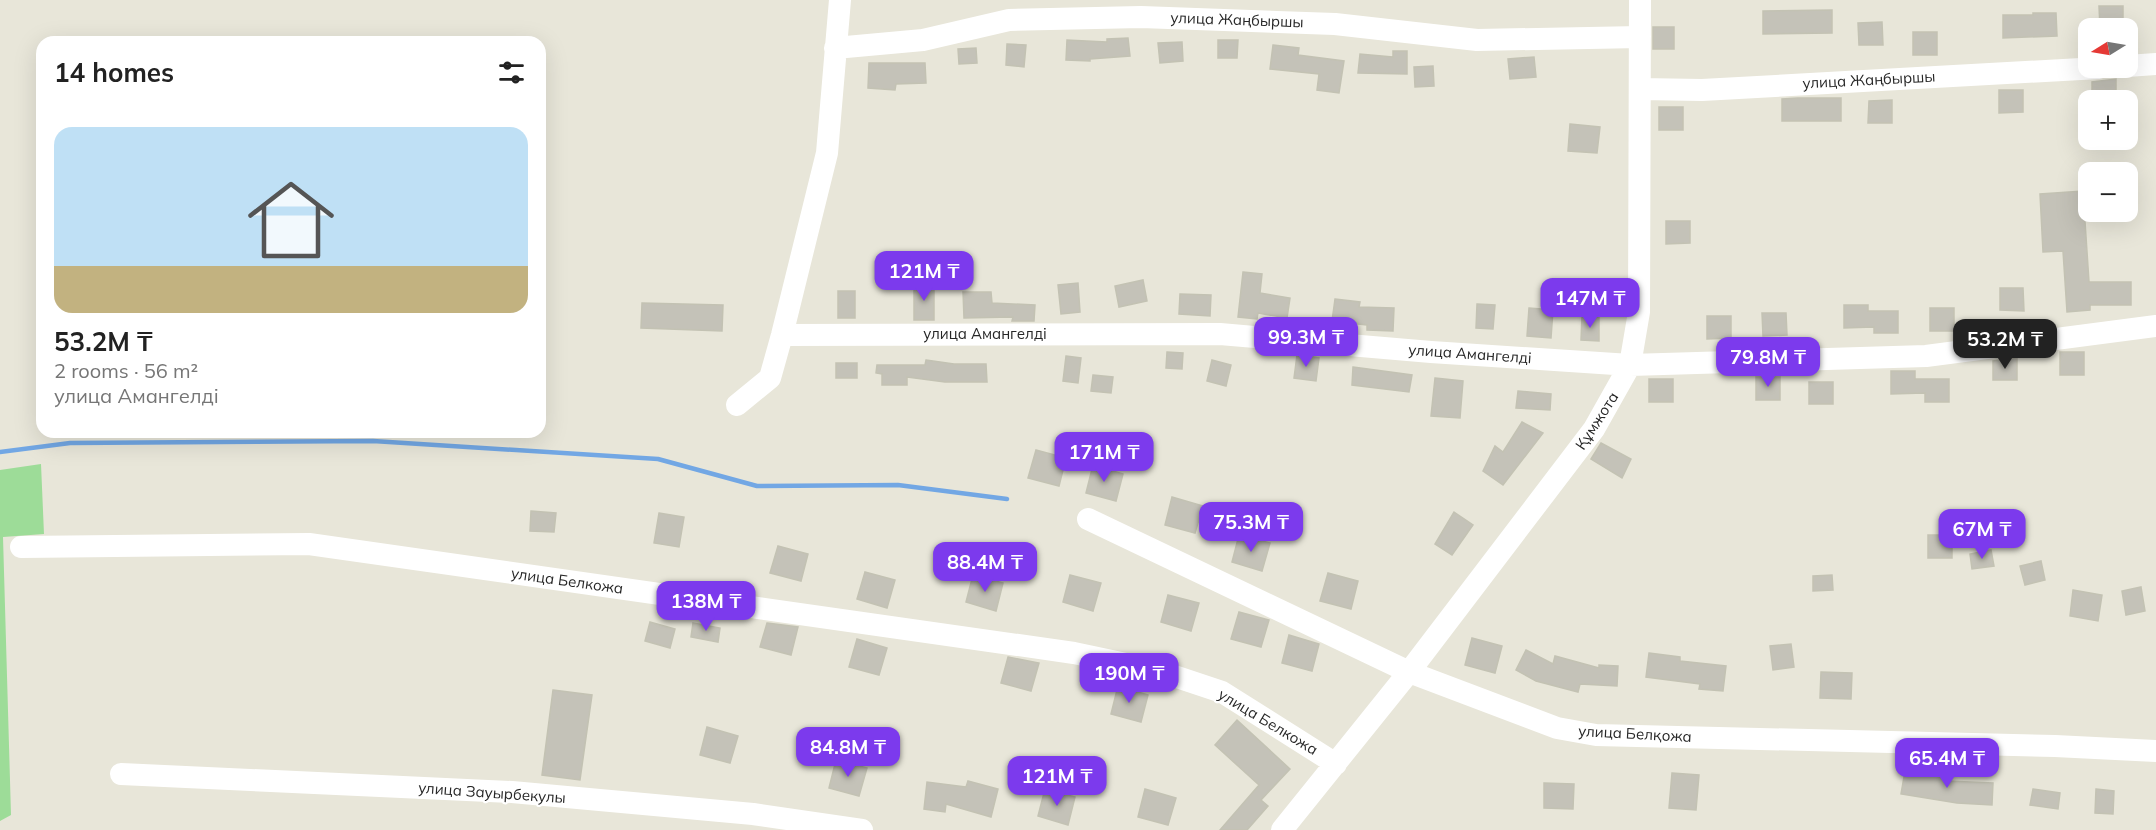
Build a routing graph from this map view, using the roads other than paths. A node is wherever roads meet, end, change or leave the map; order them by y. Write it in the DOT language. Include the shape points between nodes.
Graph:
graph roads {
  1 [pos="840,0"];
  2 [pos="1640,0"];
  3 [pos="1640,37"];
  4 [pos="835,48"];
  5 [pos="2156,64"];
  6 [pos="2138,65"];
  7 [pos="2078,69"];
  8 [pos="1640,89"];
  9 [pos="2156,326"];
  10 [pos="782,334"];
  11 [pos="1630,365"];
  12 [pos="737,405"];
  13 [pos="1088,519"];
  14 [pos="21,547"];
  15 [pos="1409,672"];
  16 [pos="2156,751"];
  17 [pos="1336,764"];
  18 [pos="121,774"];
  19 [pos="862,830"];
  20 [pos="1282,830"];
  1 -- 4 [label="street"];
  2 -- 3 [label="street, Құмжота"];
  3 -- 4 [label="street, улица Жаңбыршы" via="1477,40 1335,24 1141,17 1009,20 923,40"];
  3 -- 8 [label="street, Құмжота"];
  4 -- 10 [label="street" via="827,153"];
  5 -- 6 [label="street"];
  7 -- 8 [label="street, улица Жаңбыршы" via="1702,90"];
  8 -- 11 [label="street, Құмжота" via="1639,312"];
  9 -- 11 [label="street, улица Амангелді" via="1926,356"];
  10 -- 11 [label="street, улица Амангелді" via="1220,334"];
  10 -- 12 [label="street" via="770,378"];
  11 -- 15 [label="street, Құмжота" via="1594,429"];
  13 -- 15 [label="street, улица Белқожа"];
  14 -- 17 [label="street, улица Белкожа" via="309,544 1074,652 1159,671 1222,692"];
  15 -- 16 [label="street, улица Белқожа" via="1557,728 1596,735"];
  15 -- 17 [label="street, Құмжота"];
  17 -- 20 [label="street, Құмжота"];
  18 -- 19 [label="street, улица Зауырбекулы" via="512,792 753,814"];
}
